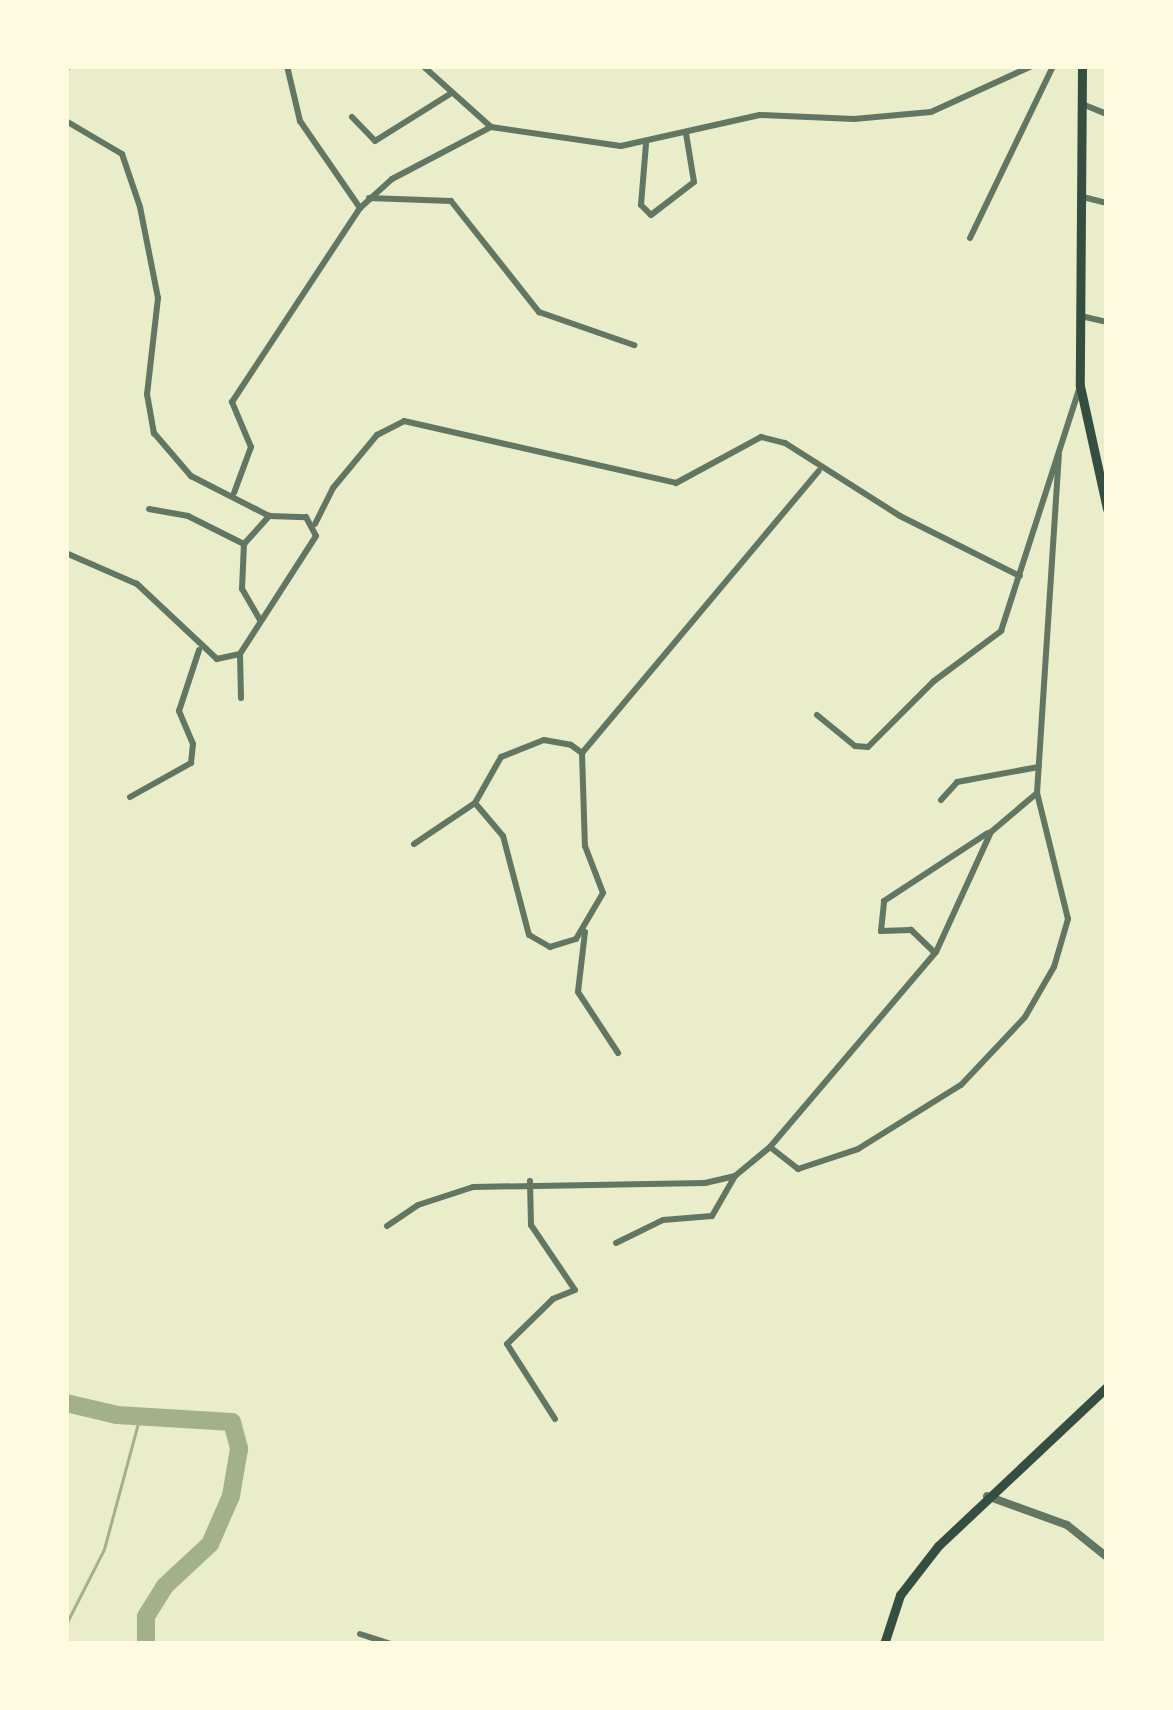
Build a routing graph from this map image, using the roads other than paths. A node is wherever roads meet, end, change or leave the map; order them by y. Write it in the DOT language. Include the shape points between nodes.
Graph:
graph roads {
  1 [pos="287,66"];
  2 [pos="423,66"];
  3 [pos="1032,66"];
  4 [pos="1053,66"];
  5 [pos="1082,66"];
  6 [pos="450,94"];
  7 [pos="1079,103"];
  8 [pos="1107,114"];
  9 [pos="352,117"];
  10 [pos="66,121"];
  11 [pos="491,127"];
  12 [pos="686,133"];
  13 [pos="646,144"];
  14 [pos="1079,196"];
  15 [pos="370,198"];
  16 [pos="1107,203"];
  17 [pos="360,208"];
  18 [pos="970,238"];
  19 [pos="1078,316"];
  20 [pos="1107,322"];
  21 [pos="634,345"];
  22 [pos="1080,386"];
  23 [pos="1059,455"];
  24 [pos="820,470"];
  25 [pos="233,494"];
  26 [pos="149,509"];
  27 [pos="1107,509"];
  28 [pos="268,516"];
  29 [pos="315,524"];
  30 [pos="244,544"];
  31 [pos="66,554"];
  32 [pos="1020,576"];
  33 [pos="260,620"];
  34 [pos="199,650"];
  35 [pos="240,654"];
  36 [pos="241,698"];
  37 [pos="817,715"];
  38 [pos="582,753"];
  39 [pos="1039,767"];
  40 [pos="1037,793"];
  41 [pos="130,796"];
  42 [pos="941,800"];
  43 [pos="475,803"];
  44 [pos="992,832"];
  45 [pos="414,844"];
  46 [pos="585,932"];
  47 [pos="936,952"];
  48 [pos="618,1053"];
  49 [pos="770,1147"];
  50 [pos="735,1176"];
  51 [pos="530,1181"];
  52 [pos="387,1226"];
  53 [pos="616,1243"];
  54 [pos="1107,1387"];
  55 [pos="555,1419"];
  56 [pos="986,1496"];
  57 [pos="1107,1557"];
  58 [pos="360,1634"];
  59 [pos="390,1644"];
  60 [pos="884,1644"];
  1 -- 17 [label="street" via="300,121"];
  2 -- 6 [label="street"];
  3 -- 12 [label="street" via="931,112 760,115"];
  4 -- 18 [label="street"];
  5 -- 7 [label="main road"];
  6 -- 9 [label="street" via="375,141"];
  6 -- 11 [label="street"];
  7 -- 8 [label="street"];
  7 -- 14 [label="main road"];
  10 -- 25 [label="street" via="122,154 140,207 158,298 147,394 154,433 191,476"];
  11 -- 13 [label="street"];
  11 -- 15 [label="street"];
  12 -- 13 [label="street"];
  12 -- 13 [label="street" via="694,182 651,215 641,205"];
  14 -- 16 [label="street"];
  14 -- 19 [label="main road"];
  15 -- 17 [label="street"];
  15 -- 21 [label="street" via="451,201 539,312"];
  17 -- 25 [label="street" via="232,402 251,447"];
  19 -- 20 [label="street"];
  19 -- 22 [label="main road"];
  22 -- 23 [label="street"];
  22 -- 27 [label="main road"];
  23 -- 32 [label="street"];
  23 -- 39 [label="street"];
  24 -- 29 [label="street" via="785,443 760,437 676,483 404,421 377,435"];
  24 -- 32 [label="street"];
  24 -- 38 [label="street"];
  25 -- 28 [label="street"];
  26 -- 30 [label="street" via="188,516"];
  28 -- 29 [label="street"];
  28 -- 30 [label="street"];
  29 -- 33 [label="street" via="314,544"];
  30 -- 33 [label="street" via="242,589"];
  31 -- 34 [label="street" via="137,584"];
  32 -- 37 [label="street" via="995,638 934,680 868,747 854,746"];
  33 -- 35 [label="street"];
  34 -- 35 [label="street" via="218,659"];
  34 -- 41 [label="street" via="179,711 193,744 191,763"];
  35 -- 36 [label="street"];
  38 -- 43 [label="street" via="555,740 526,744 501,757"];
  38 -- 46 [label="street" via="586,846 603,893"];
  39 -- 40 [label="street"];
  39 -- 42 [label="street" via="957,782"];
  40 -- 44 [label="street"];
  40 -- 49 [label="street" via="1068,919 1054,967 1025,1018 961,1085 857,1149 798,1169"];
  43 -- 45 [label="street"];
  43 -- 46 [label="street" via="503,836 529,935 550,947"];
  44 -- 47 [label="street"];
  44 -- 47 [label="street" via="884,902 880,931 910,930"];
  46 -- 48 [label="street" via="578,992"];
  47 -- 49 [label="street"];
  49 -- 50 [label="street"];
  50 -- 51 [label="street" via="693,1184"];
  50 -- 53 [label="street" via="712,1216 663,1220"];
  51 -- 52 [label="street" via="450,1191"];
  51 -- 55 [label="street" via="531,1225 574,1290 553,1298 507,1344"];
  54 -- 56 [label="main road"];
  56 -- 57 [label="street" via="1067,1525"];
  56 -- 60 [label="main road" via="900,1595"];
  58 -- 59 [label="street"];
}
